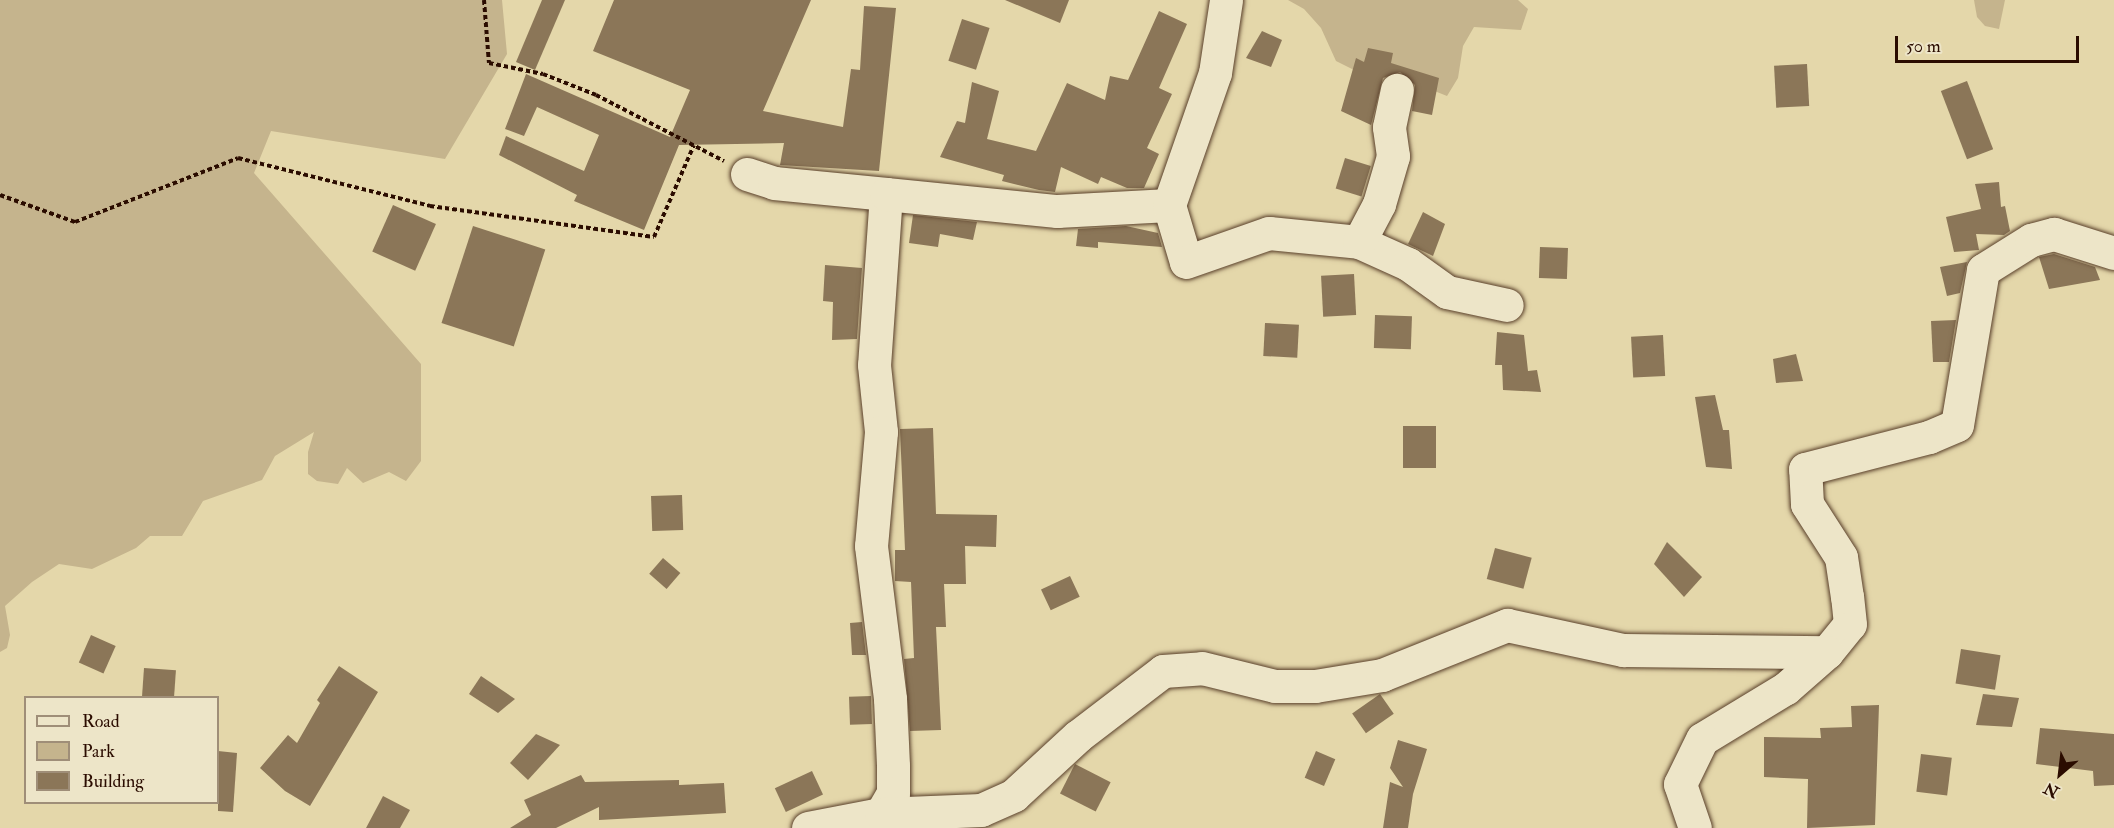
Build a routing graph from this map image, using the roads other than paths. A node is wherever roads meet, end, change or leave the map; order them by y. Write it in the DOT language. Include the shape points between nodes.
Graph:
graph roads {
  1 [pos="1226,0"];
  2 [pos="1397,90"];
  3 [pos="747,174"];
  4 [pos="886,194"];
  5 [pos="1169,205"];
  6 [pos="1359,242"];
  7 [pos="2114,253"];
  8 [pos="1507,305"];
  9 [pos="1827,652"];
  10 [pos="881,814"];
  11 [pos="808,828"];
  12 [pos="1695,828"];
  1 -- 5 [label="street" via="1215,73"];
  2 -- 6 [label="street" via="1389,127 1393,156 1379,204"];
  3 -- 4 [label="street" via="774,183"];
  4 -- 5 [label="street" via="1057,211"];
  4 -- 10 [label="street" via="874,365 881,432 871,546 890,699 893,766 893,793"];
  5 -- 6 [label="street" via="1186,262 1269,233"];
  6 -- 8 [label="street" via="1408,264 1447,292"];
  7 -- 9 [label="street" via="2054,234 2031,240 1983,270 1957,425 1929,437 1805,469 1807,504 1841,557 1847,597 1850,624"];
  9 -- 10 [label="street" via="1623,650 1507,625 1382,675 1315,686 1275,686 1202,668 1163,671 1078,736 1014,795 981,810"];
  9 -- 12 [label="street" via="1786,688 1702,740 1680,784"];
  10 -- 11 [label="street"];
}
